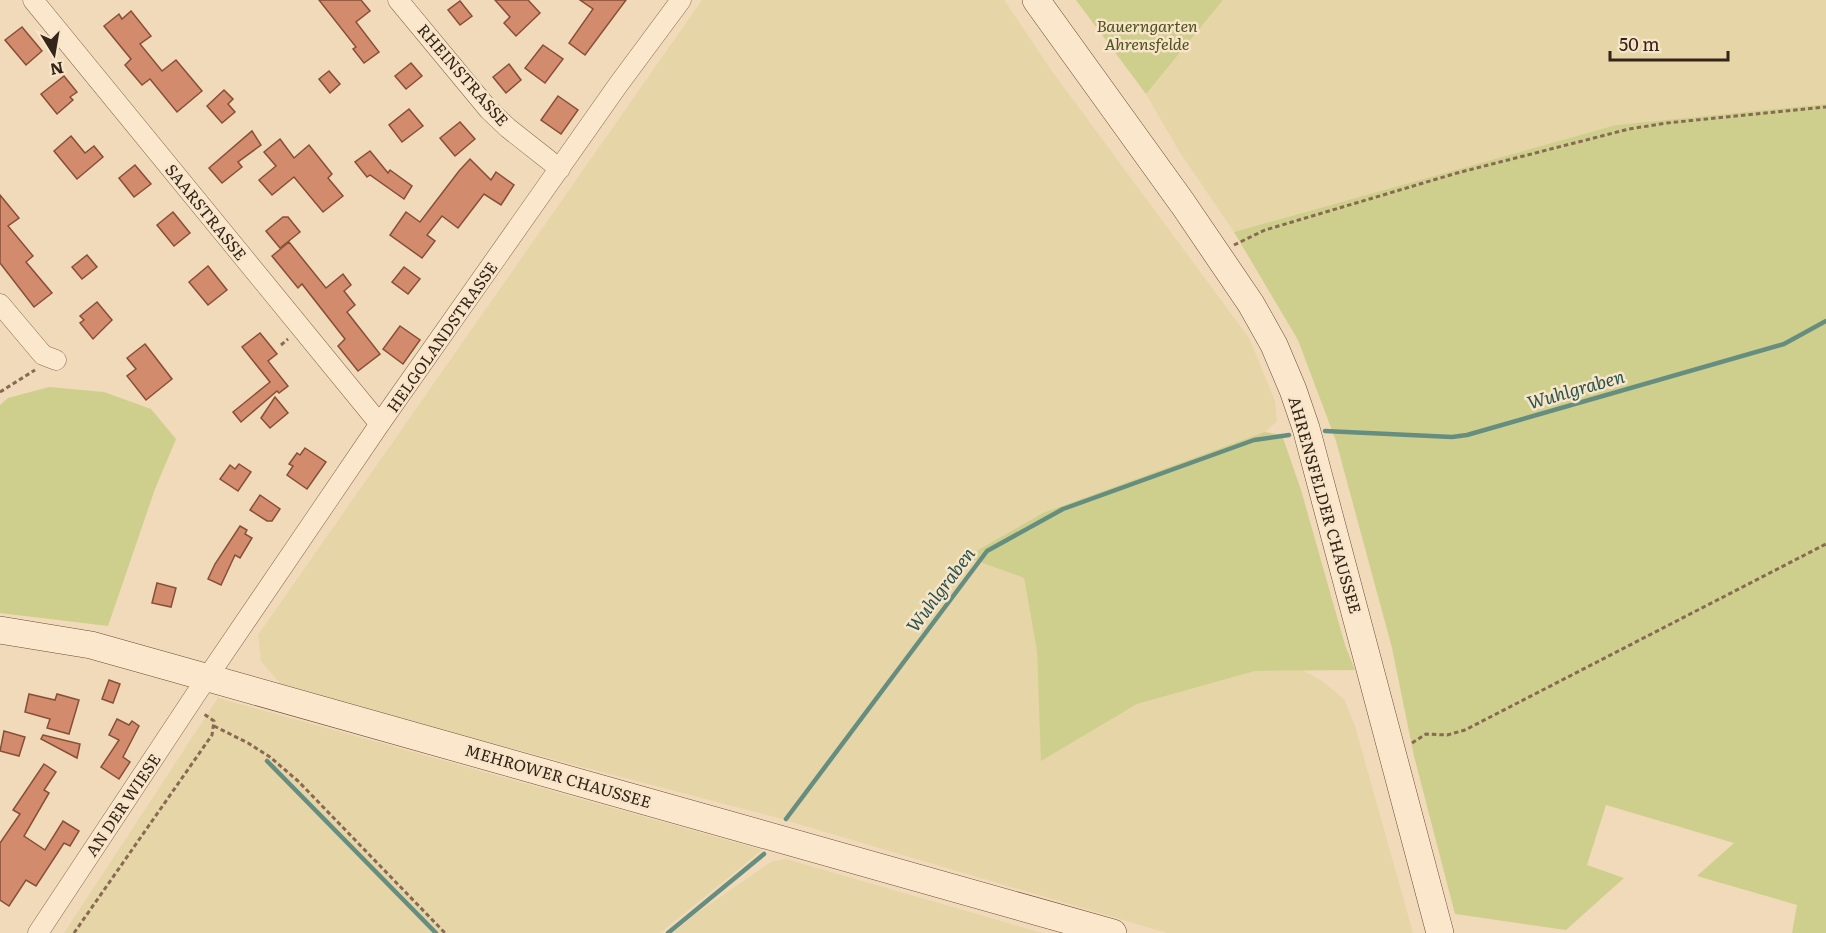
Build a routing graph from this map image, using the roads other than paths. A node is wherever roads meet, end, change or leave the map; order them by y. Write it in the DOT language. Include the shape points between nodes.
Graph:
graph roads {
  1 [pos="33,0"];
  2 [pos="398,0"];
  3 [pos="681,0"];
  4 [pos="1036,0"];
  5 [pos="560,169"];
  6 [pos="0,303"];
  7 [pos="50,358"];
  8 [pos="381,422"];
  9 [pos="0,630"];
  10 [pos="208,677"];
  11 [pos="38,933"];
  12 [pos="1113,933"];
  13 [pos="1440,933"];
  1 -- 8 [label="street, SAARSTRASSE"];
  2 -- 5 [label="street, RHEINSTRASSE" via="489,110"];
  3 -- 5 [label="street, HELGOLANDSTRASSE"];
  4 -- 13 [label="main road, AHRENSFELDER CHAUSSEE" via="1218,256 1274,345 1306,428"];
  5 -- 8 [label="street, HELGOLANDSTRASSE"];
  6 -- 7 [label="street"];
  8 -- 10 [label="street, HELGOLANDSTRASSE"];
  9 -- 10 [label="main road, MEHROWER CHAUSSEE" via="91,645"];
  10 -- 11 [label="street, AN DER WIESE"];
  10 -- 12 [label="main road, MEHROWER CHAUSSEE"];
}
